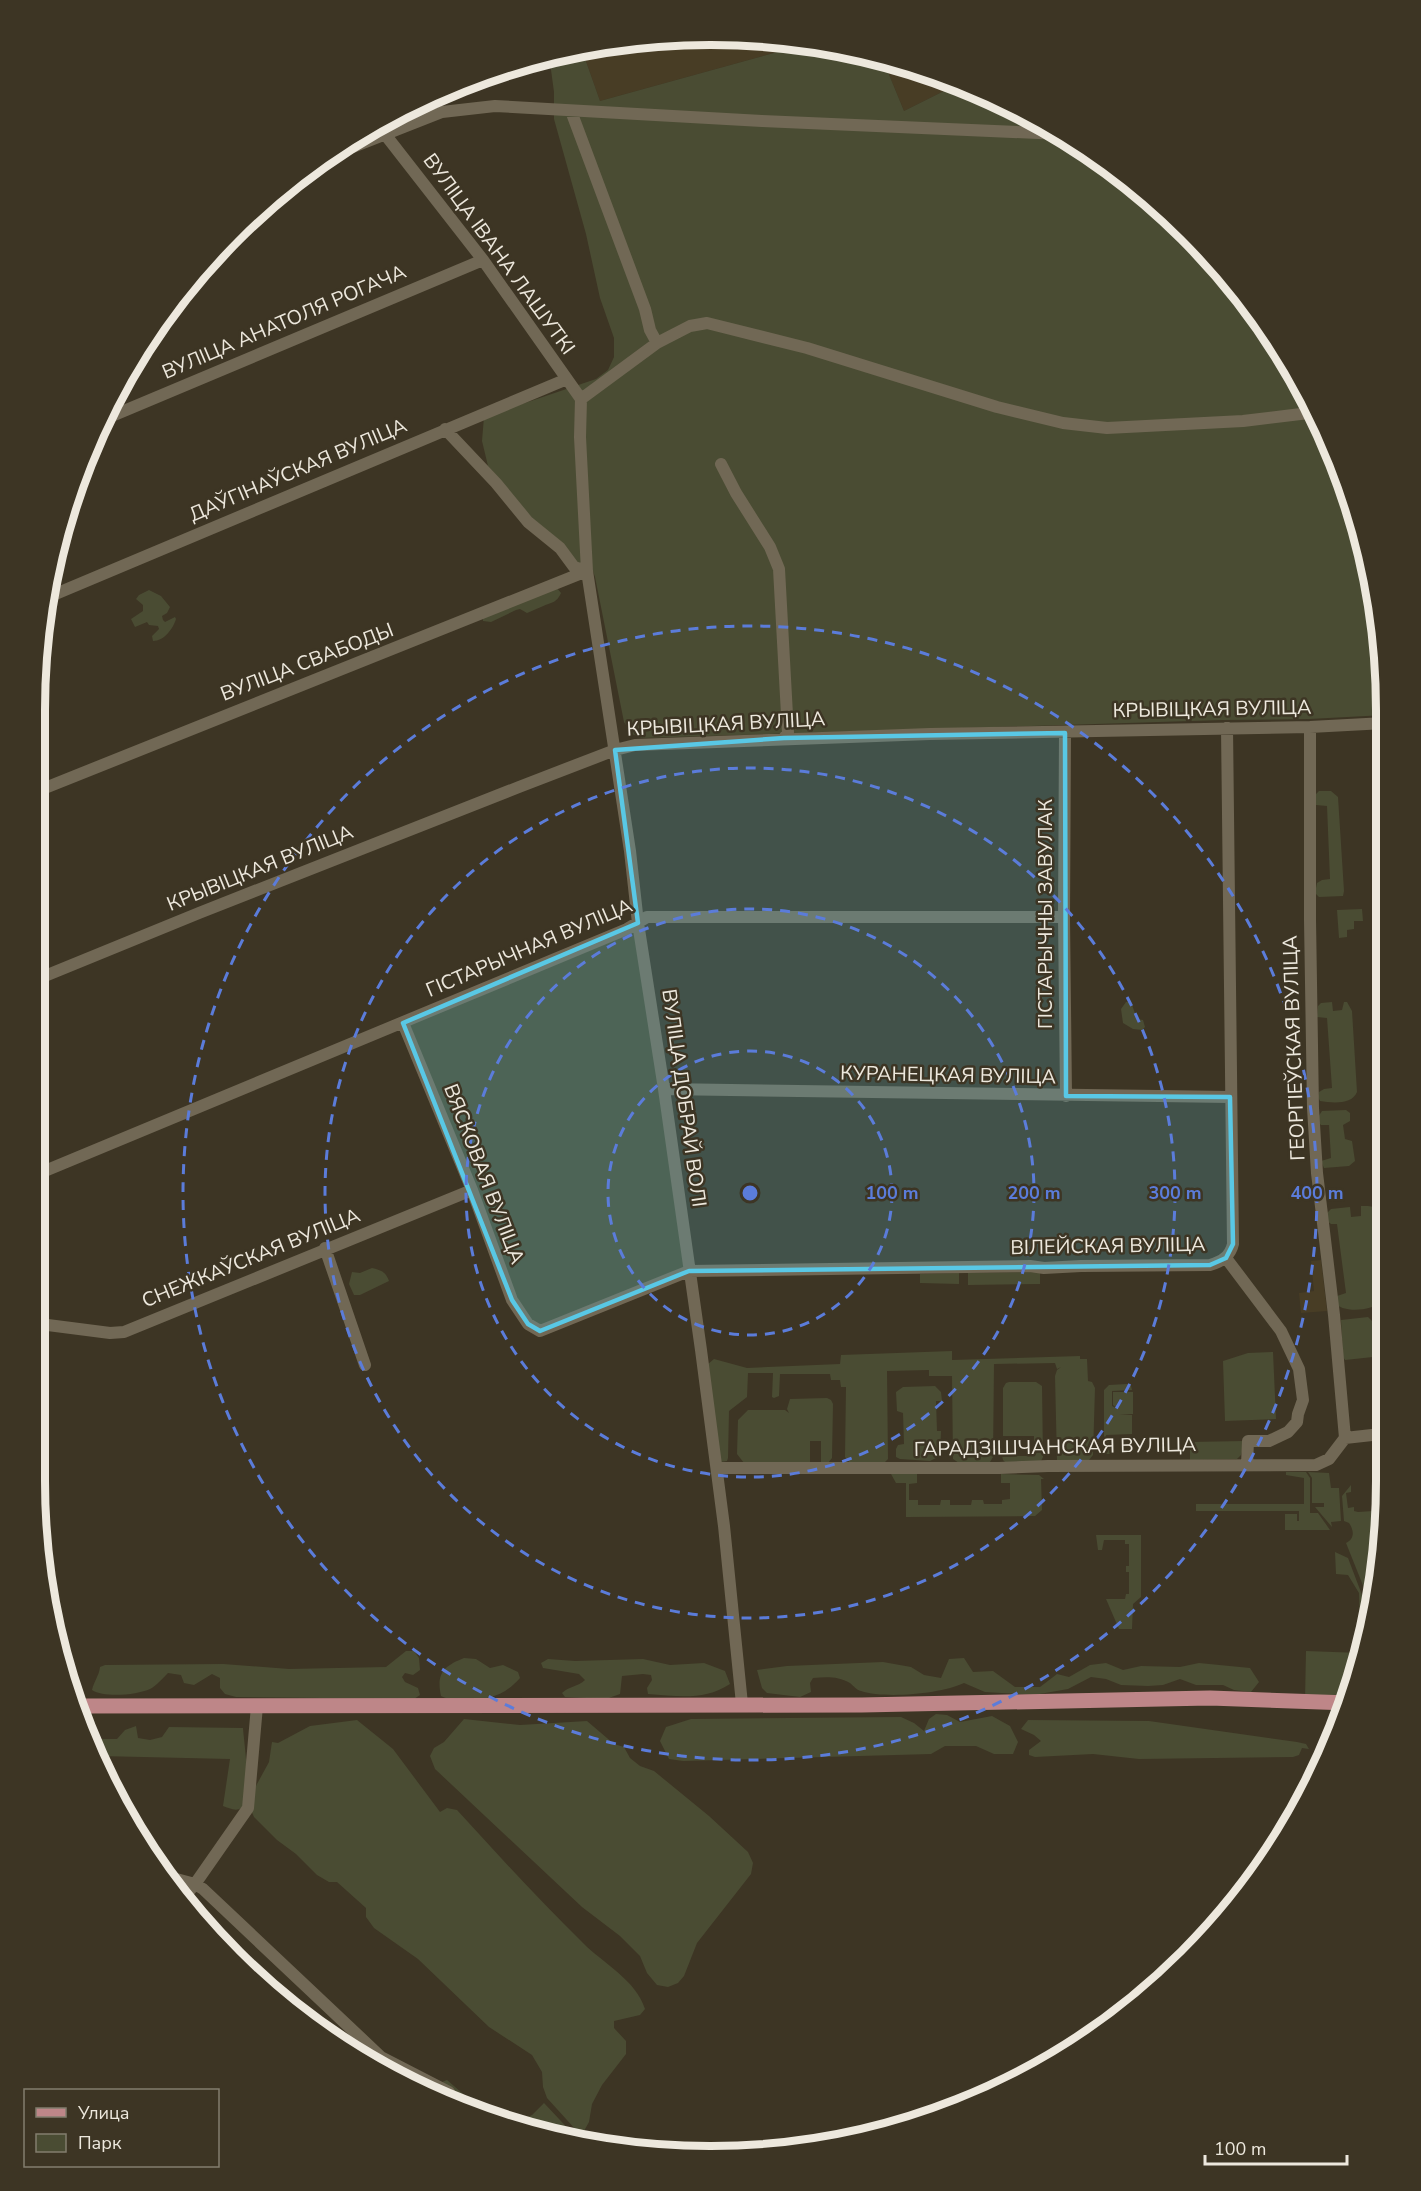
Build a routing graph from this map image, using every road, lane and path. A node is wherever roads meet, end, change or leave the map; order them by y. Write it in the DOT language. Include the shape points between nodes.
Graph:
graph roads {
  1 [pos="572,111"];
  2 [pos="384,133"];
  3 [pos="1041,133"];
  4 [pos="370,139"];
  5 [pos="483,260"];
  6 [pos="657,343"];
  7 [pos="567,379"];
  8 [pos="581,399"];
  9 [pos="1306,414"];
  10 [pos="115,415"];
  11 [pos="445,429"];
  12 [pos="721,464"];
  13 [pos="587,571"];
  14 [pos="56,594"];
  15 [pos="1376,723"];
  16 [pos="1310,727"];
  17 [pos="1227,728"];
  18 [pos="1065,733"];
  19 [pos="784,738"];
  20 [pos="615,750"];
  21 [pos="45,788"];
  22 [pos="1064,917"];
  23 [pos="638,922"];
  24 [pos="45,976"];
  25 [pos="403,1023"];
  26 [pos="664,1089"];
  27 [pos="1066,1096"];
  28 [pos="1230,1097"];
  29 [pos="45,1171"];
  30 [pos="471,1191"];
  31 [pos="325,1248"];
  32 [pos="1226,1258"];
  33 [pos="689,1271"];
  34 [pos="45,1325"];
  35 [pos="540,1331"];
  36 [pos="365,1365"];
  37 [pos="1376,1435"];
  38 [pos="1345,1438"];
  39 [pos="1247,1465"];
  40 [pos="717,1468"];
  41 [pos="1338,1702"];
  42 [pos="742,1704"];
  43 [pos="85,1706"];
  44 [pos="257,1706"];
  45 [pos="178,1880"];
  46 [pos="195,1884"];
  47 [pos="188,1892"];
  48 [pos="447,2091"];
  1 -- 2 [label="street" via="495,106 442,112"];
  1 -- 3 [label="street"];
  1 -- 6 [label="street"];
  2 -- 4 [label="street"];
  2 -- 5 [label="street, ВУЛІЦА ІВАНА ЛАШУТКІ"];
  5 -- 7 [label="street, ВУЛІЦА ІВАНА ЛАШУТКІ"];
  5 -- 10 [label="street, ВУЛІЦА АНАТОЛЯ РОГАЧА"];
  6 -- 8 [label="street"];
  6 -- 9 [label="street" via="690,326 707,323 807,348 997,407 1063,423 1107,428"];
  7 -- 8 [label="street, ВУЛІЦА ІВАНА ЛАШУТКІ"];
  7 -- 11 [label="street, ДАЎГІНАЎСКАЯ ВУЛІЦА"];
  8 -- 13 [label="street, ВУЛІЦА ДОБРАЙ ВОЛІ"];
  11 -- 13 [label="street" via="528,522 560,548 574,567"];
  11 -- 14 [label="street, ДАЎГІНАЎСКАЯ ВУЛІЦА"];
  12 -- 19 [label="street" via="779,569 788,734"];
  13 -- 20 [label="street, ВУЛІЦА ДОБРАЙ ВОЛІ"];
  13 -- 21 [label="street, ВУЛІЦА СВАБОДЫ"];
  15 -- 16 [label="street, КРЫВІЦКАЯ ВУЛІЦА"];
  16 -- 17 [label="street, КРЫВІЦКАЯ ВУЛІЦА"];
  16 -- 38 [label="street, ГЕОРГІЕЎСКАЯ ВУЛІЦА" via="1312,1108"];
  17 -- 18 [label="street, КРЫВІЦКАЯ ВУЛІЦА"];
  17 -- 28 [label="street, ВІЛЕЙСКАЯ ВУЛІЦА"];
  18 -- 19 [label="street, КРЫВІЦКАЯ ВУЛІЦА"];
  18 -- 22 [label="street, ГІСТАРЫЧНЫ ЗАВУЛАК"];
  19 -- 20 [label="street, КРЫВІЦКАЯ ВУЛІЦА" via="635,745"];
  20 -- 23 [label="street, ВУЛІЦА ДОБРАЙ ВОЛІ"];
  20 -- 24 [label="street, КРЫВІЦКАЯ ВУЛІЦА"];
  22 -- 23 [label="street, ГІСТАРЫЧНАЯ ВУЛІЦА" via="647,917"];
  22 -- 27 [label="street, ГІСТАРЫЧНЫ ЗАВУЛАК"];
  23 -- 25 [label="street, ГІСТАРЫЧНАЯ ВУЛІЦА"];
  23 -- 26 [label="street, ВУЛІЦА ДОБРАЙ ВОЛІ"];
  25 -- 29 [label="street, ГІСТАРЫЧНАЯ ВУЛІЦА"];
  25 -- 30 [label="street, ВЯСКОВАЯ ВУЛІЦА"];
  26 -- 27 [label="street, КУРАНЕЦКАЯ ВУЛІЦА"];
  26 -- 33 [label="street, ВУЛІЦА ДОБРАЙ ВОЛІ"];
  27 -- 28 [label="street, КУРАНЕЦКАЯ ВУЛІЦА"];
  28 -- 32 [label="street, ВІЛЕЙСКАЯ ВУЛІЦА" via="1233,1245"];
  30 -- 31 [label="street, СНЕЖКАЎСКАЯ ВУЛІЦА"];
  30 -- 35 [label="street, ВЯСКОВАЯ ВУЛІЦА" via="512,1300 528,1324"];
  31 -- 34 [label="street, СНЕЖКАЎСКАЯ ВУЛІЦА" via="123,1332"];
  31 -- 36 [label="street"];
  32 -- 33 [label="street, ВІЛЕЙСКАЯ ВУЛІЦА" via="1210,1265"];
  32 -- 39 [label="street" via="1281,1331 1299,1369 1303,1400 1297,1422 1288,1432 1269,1441 1248,1441"];
  33 -- 35 [label="street, ВІЛЕЙСКАЯ ВУЛІЦА"];
  33 -- 40 [label="street, ВУЛІЦА ДОБРАЙ ВОЛІ"];
  37 -- 38 [label="street"];
  38 -- 39 [label="street, ГАРАДЗІШЧАНСКАЯ ВУЛІЦА" via="1321,1464"];
  39 -- 40 [label="street, ГАРАДЗІШЧАНСКАЯ ВУЛІЦА"];
  40 -- 42 [label="street, ВУЛІЦА ДОБРАЙ ВОЛІ"];
  41 -- 42 [label="main road" via="1210,1698"];
  42 -- 44 [label="main road"];
  43 -- 44 [label="main road"];
  44 -- 46 [label="street" via="248,1808"];
  45 -- 46 [label="street"];
  46 -- 47 [label="street"];
  46 -- 48 [label="street" via="232,1914 381,2057"];
}
